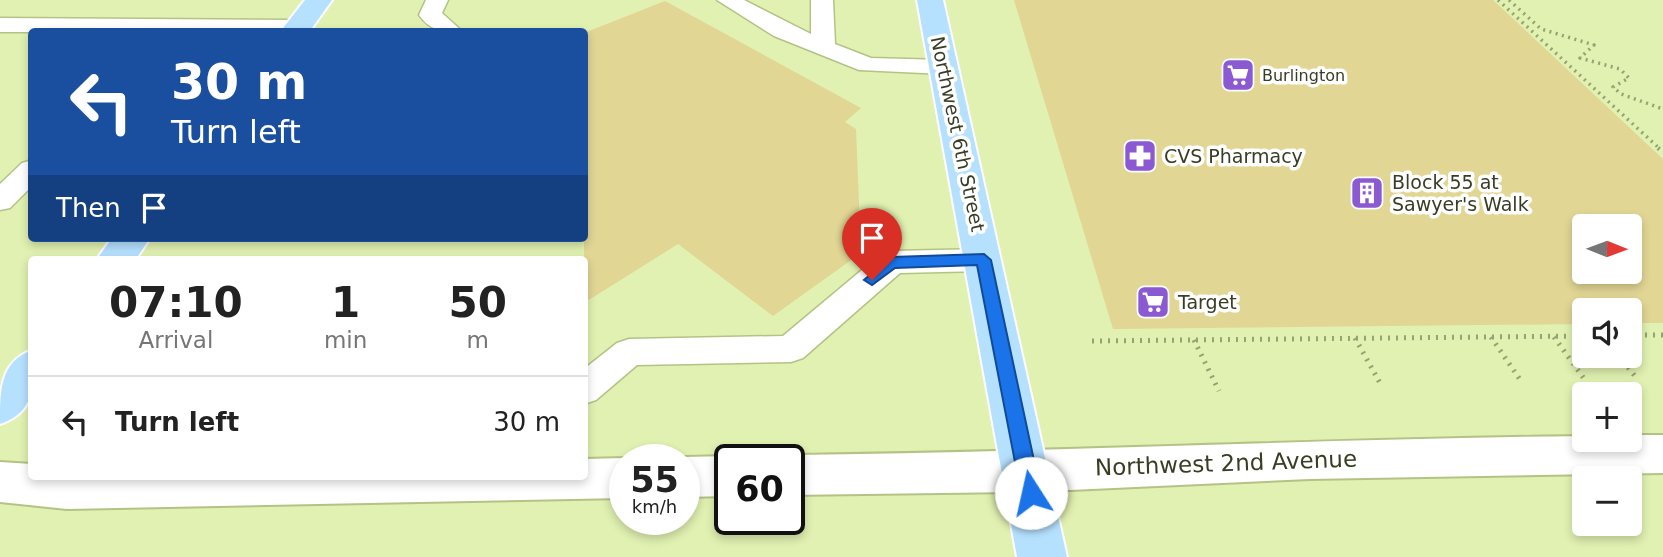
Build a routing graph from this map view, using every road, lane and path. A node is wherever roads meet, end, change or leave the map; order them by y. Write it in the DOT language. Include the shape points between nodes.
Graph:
graph roads {
  1 [pos="197,0"];
  2 [pos="319,0"];
  3 [pos="437,0"];
  4 [pos="729,0"];
  5 [pos="822,0"];
  6 [pos="930,0"];
  7 [pos="1498,0"];
  8 [pos="1509,0"];
  9 [pos="756,8"];
  10 [pos="0,25"];
  11 [pos="169,28"];
  12 [pos="297,28"];
  13 [pos="447,28"];
  14 [pos="823,47"];
  15 [pos="944,67"];
  16 [pos="1663,109"];
  17 [pos="1663,152"];
  18 [pos="28,173"];
  19 [pos="0,201"];
  20 [pos="129,242"];
  21 [pos="118,256"];
  22 [pos="984,260"];
  23 [pos="1642,335"];
  24 [pos="1663,335"];
  25 [pos="1553,336"];
  26 [pos="1572,336"];
  27 [pos="1490,337"];
  28 [pos="1355,338"];
  29 [pos="1194,340"];
  30 [pos="1092,341"];
  31 [pos="1628,368"];
  32 [pos="28,371"];
  33 [pos="1585,380"];
  34 [pos="1637,380"];
  35 [pos="1521,381"];
  36 [pos="1380,383"];
  37 [pos="588,387"];
  38 [pos="1219,391"];
  39 [pos="0,406"];
  40 [pos="1663,454"];
  41 [pos="1027,472"];
  42 [pos="805,475"];
  43 [pos="588,478"];
  44 [pos="609,478"];
  45 [pos="397,480"];
  46 [pos="0,482"];
  47 [pos="1042,557"];
  1 -- 11 [label="lane"];
  2 -- 12 [label="main road"];
  3 -- 13 [label="lane" via="430,15"];
  4 -- 9 [label="lane"];
  5 -- 14 [label="lane"];
  6 -- 15 [label="main road, Northwest 6th Street"];
  7 -- 17 [label="path"];
  8 -- 16 [label="path" via="1541,29 1594,46 1580,58 1620,69 1629,78 1613,87 1621,94"];
  9 -- 14 [label="lane" via="782,31"];
  10 -- 11 [label="lane"];
  14 -- 15 [label="lane" via="868,65"];
  15 -- 22 [label="main road, Northwest 6th Street"];
  18 -- 19 [label="lane"];
  20 -- 21 [label="main road"];
  22 -- 37 [label="lane" via="892,262 791,349 629,352"];
  22 -- 41 [label="main road, Northwest 6th Street"];
  23 -- 24 [label="path"];
  25 -- 26 [label="path"];
  25 -- 27 [label="path"];
  25 -- 33 [label="path"];
  27 -- 28 [label="path"];
  27 -- 35 [label="path"];
  28 -- 29 [label="path"];
  28 -- 36 [label="path"];
  29 -- 30 [label="path"];
  29 -- 38 [label="path"];
  31 -- 34 [label="path"];
  32 -- 39 [label="main road"];
  40 -- 41 [label="street, Northwest 2nd Avenue" via="1310,459"];
  41 -- 42 [label="street, Northwest 2nd Avenue"];
  41 -- 47 [label="main road, Northwest 6th Street"];
  43 -- 44 [label="street"];
  45 -- 46 [label="street" via="67,488"];
}
